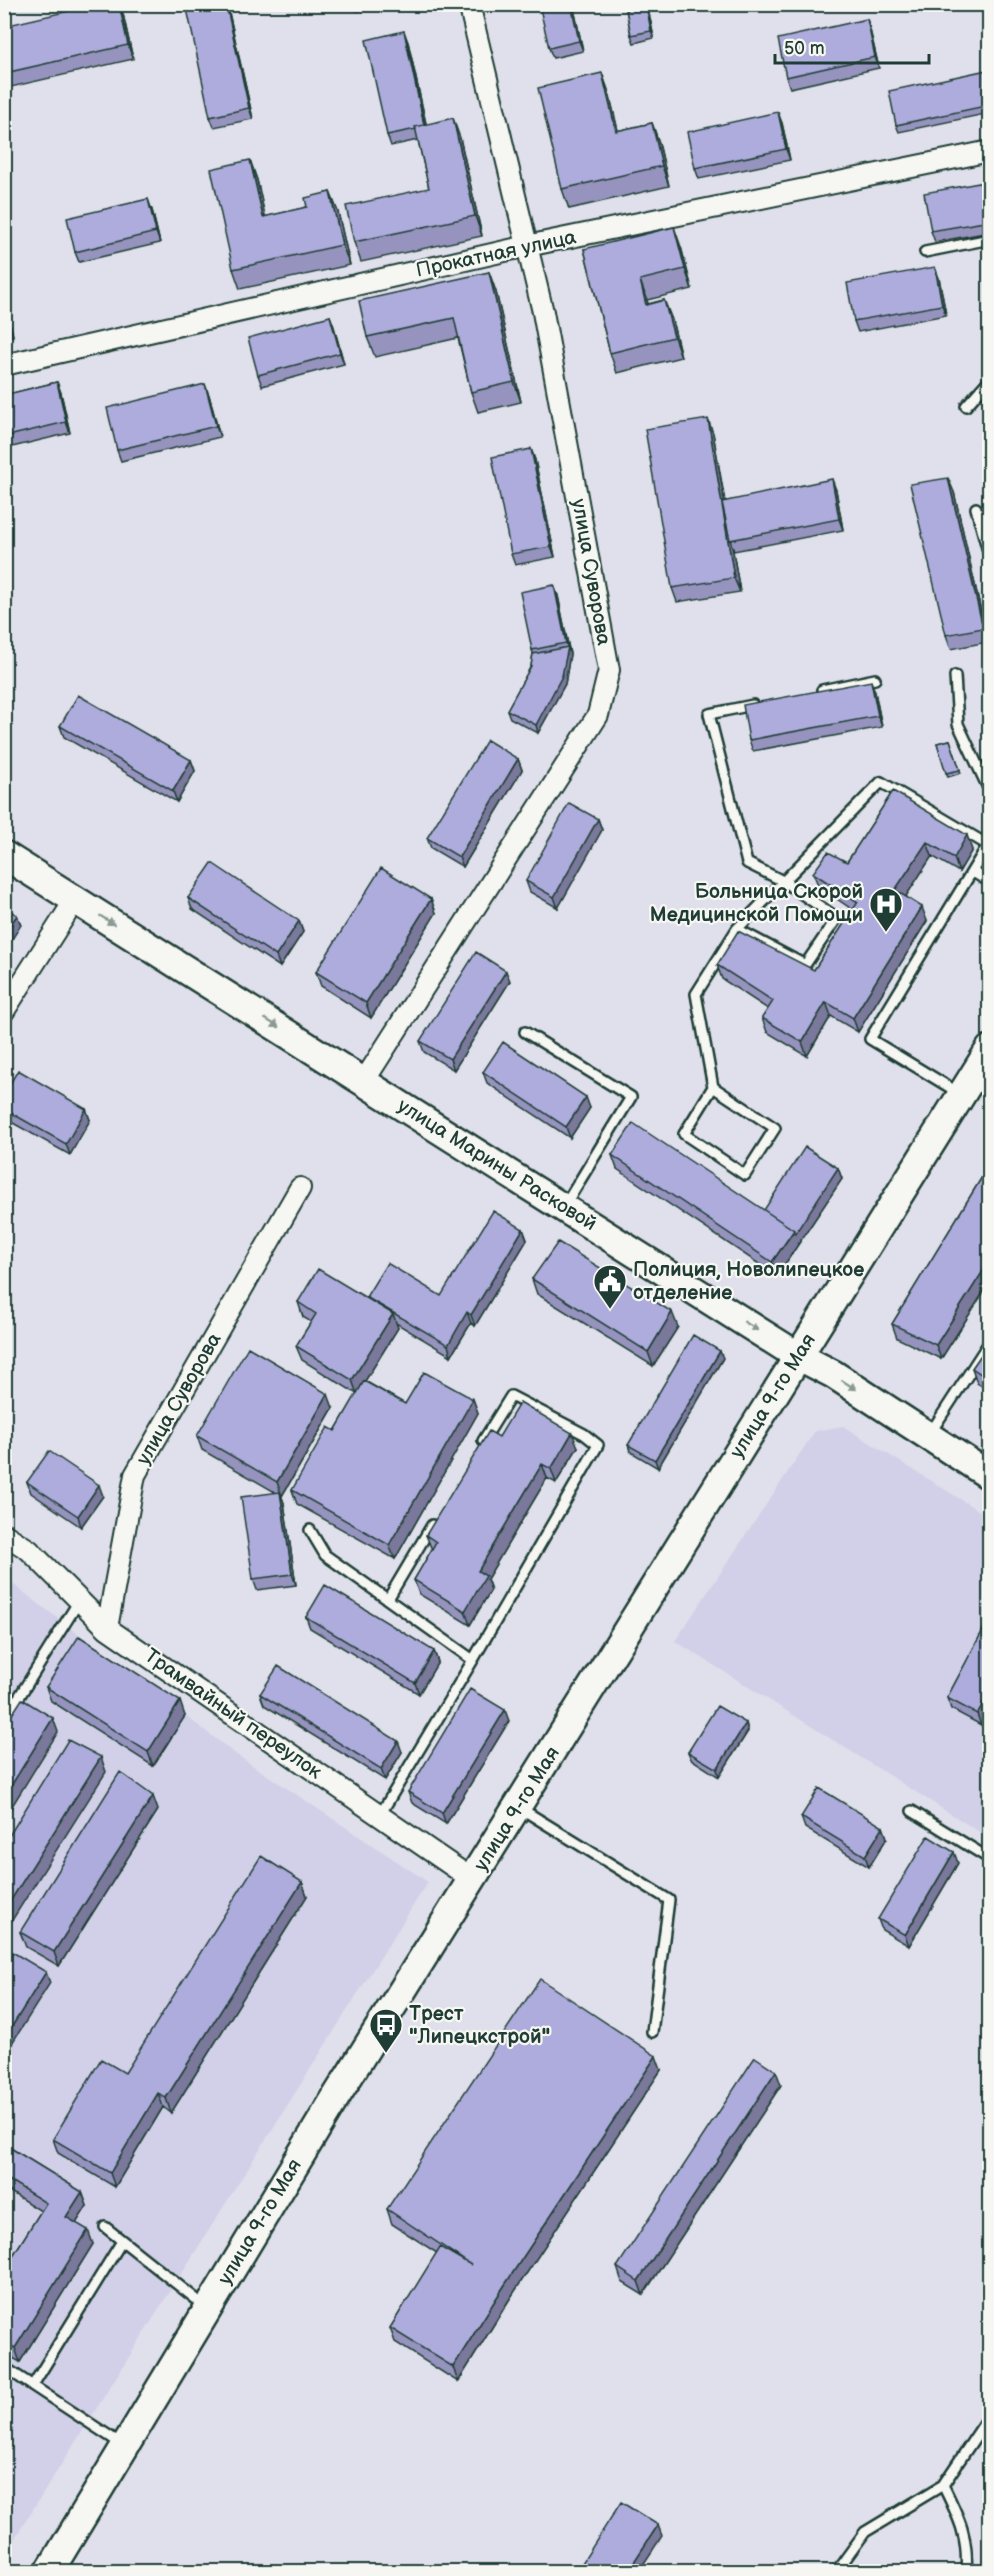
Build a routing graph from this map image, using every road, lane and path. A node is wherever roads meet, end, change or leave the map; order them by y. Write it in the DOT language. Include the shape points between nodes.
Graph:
graph roads {
  1 [pos="469,4"];
  2 [pos="990,151"];
  3 [pos="990,239"];
  4 [pos="527,246"];
  5 [pos="925,252"];
  6 [pos="4,364"];
  7 [pos="990,379"];
  8 [pos="966,406"];
  9 [pos="976,508"];
  10 [pos="990,558"];
  11 [pos="955,676"];
  12 [pos="875,679"];
  13 [pos="808,693"];
  14 [pos="764,702"];
  15 [pos="990,792"];
  16 [pos="4,855"];
  17 [pos="973,872"];
  18 [pos="783,881"];
  19 [pos="990,882"];
  20 [pos="75,900"];
  21 [pos="737,928"];
  22 [pos="4,1011"];
  23 [pos="525,1032"];
  24 [pos="990,1049"];
  25 [pos="364,1081"];
  26 [pos="713,1087"];
  27 [pos="961,1095"];
  28 [pos="300,1188"];
  29 [pos="564,1207"];
  30 [pos="990,1341"];
  31 [pos="798,1356"];
  32 [pos="928,1437"];
  33 [pos="480,1447"];
  34 [pos="990,1476"];
  35 [pos="437,1518"];
  36 [pos="310,1530"];
  37 [pos="4,1534"];
  38 [pos="388,1599"];
  39 [pos="80,1600"];
  40 [pos="107,1628"];
  41 [pos="473,1660"];
  42 [pos="4,1721"];
  43 [pos="518,1807"];
  44 [pos="912,1811"];
  45 [pos="380,1815"];
  46 [pos="990,1859"];
  47 [pos="473,1880"];
  48 [pos="652,2032"];
  49 [pos="105,2227"];
  50 [pos="122,2241"];
  51 [pos="208,2308"];
  52 [pos="4,2367"];
  53 [pos="33,2385"];
  54 [pos="990,2415"];
  55 [pos="125,2447"];
  56 [pos="943,2485"];
  57 [pos="49,2571"];
  58 [pos="836,2571"];
  59 [pos="966,2571"];
  1 -- 4 [label="street, улица Суворова"];
  2 -- 4 [label="street, Прокатная улица"];
  3 -- 5 [label="lane"];
  4 -- 6 [label="street, Прокатная улица"];
  4 -- 25 [label="street, улица Суворова" via="543,312 609,670 598,715"];
  7 -- 8 [label="lane"];
  9 -- 10 [label="lane"];
  11 -- 15 [label="lane" via="958,724"];
  12 -- 13 [label="lane"];
  14 -- 18 [label="lane" via="709,714 747,863"];
  16 -- 20 [label="main road, улица Марины Расковой"];
  17 -- 18 [label="lane" via="988,845 880,782"];
  17 -- 19 [label="lane"];
  17 -- 27 [label="lane" via="870,1039"];
  18 -- 21 [label="lane"];
  18 -- 21 [label="lane" via="837,918 804,965"];
  20 -- 22 [label="street"];
  20 -- 25 [label="main road, улица Марины Расковой, one-way"];
  21 -- 26 [label="lane" via="696,994"];
  23 -- 29 [label="lane" via="631,1097"];
  24 -- 27 [label="main road, улица 9-го Мая"];
  25 -- 29 [label="main road, улица Марины Расковой"];
  26 -- 26 [label="lane" via="684,1134 745,1175 775,1128"];
  27 -- 31 [label="main road, улица 9-го Мая"];
  28 -- 40 [label="street, улица Суворова" via="135,1475"];
  29 -- 31 [label="main road, улица Марины Расковой, one-way"];
  30 -- 32 [label="lane"];
  31 -- 32 [label="main road, улица Марины Расковой, one-way" via="833,1374"];
  31 -- 43 [label="main road, улица 9-го Мая"];
  32 -- 34 [label="main road, улица Марины Расковой"];
  33 -- 41 [label="lane" via="511,1396 598,1445"];
  35 -- 38 [label="lane"];
  36 -- 38 [label="lane" via="325,1555"];
  37 -- 39 [label="street, Трамвайный переулок" via="29,1550"];
  38 -- 41 [label="lane"];
  39 -- 40 [label="street, Трамвайный переулок"];
  39 -- 42 [label="lane"];
  40 -- 45 [label="street, Трамвайный переулок"];
  41 -- 45 [label="lane"];
  43 -- 47 [label="main road, улица 9-го Мая"];
  43 -- 48 [label="lane" via="669,1900"];
  44 -- 46 [label="lane"];
  45 -- 47 [label="street, Трамвайный переулок"];
  47 -- 51 [label="main road, улица 9-го Мая"];
  49 -- 50 [label="lane"];
  50 -- 51 [label="lane"];
  50 -- 53 [label="lane"];
  51 -- 55 [label="main road, улица 9-го Мая"];
  52 -- 53 [label="lane"];
  53 -- 55 [label="lane"];
  54 -- 56 [label="lane"];
  55 -- 57 [label="main road, улица 9-го Мая"];
  56 -- 58 [label="lane" via="865,2532"];
  56 -- 59 [label="lane" via="962,2523"];
}
